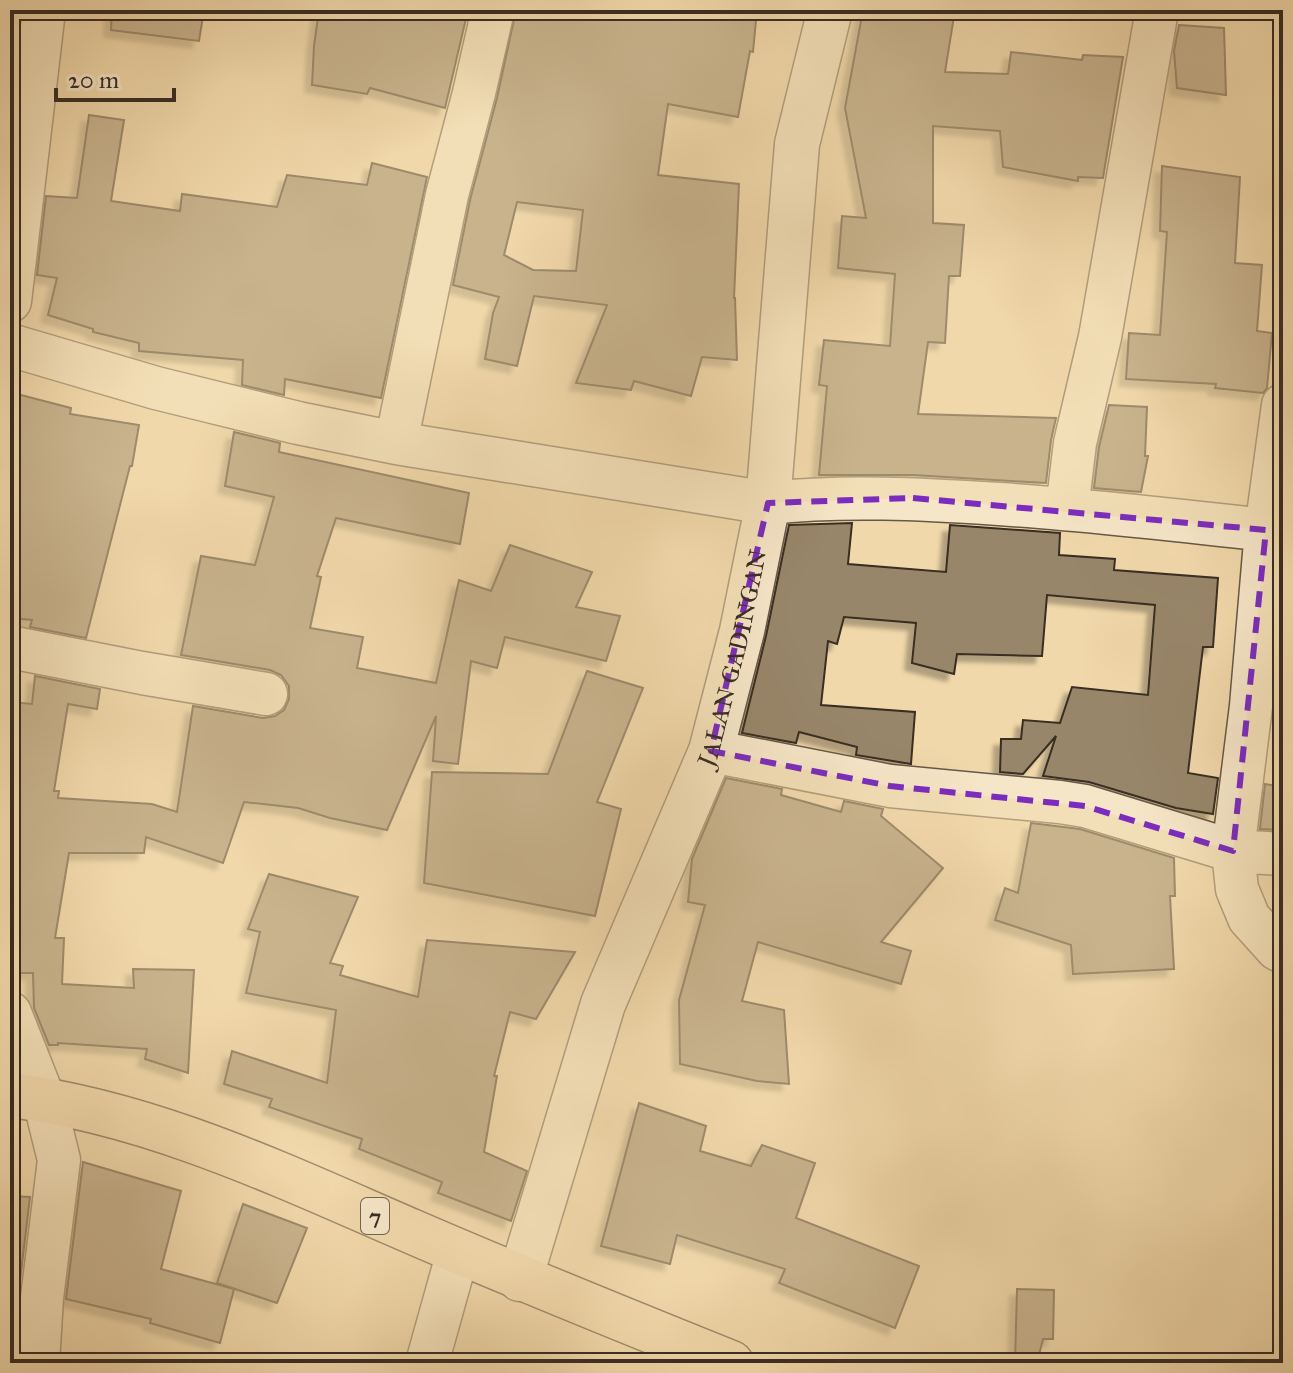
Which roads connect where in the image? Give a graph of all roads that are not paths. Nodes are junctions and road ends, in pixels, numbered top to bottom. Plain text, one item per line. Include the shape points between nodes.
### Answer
1 (44, 10) edge
2 (493, 10) edge
3 (830, 10) edge
4 (1157, 10) edge
5 (10, 301) edge
6 (10, 345) edge
7 (1283, 405) edge
8 (396, 443) junction
9 (768, 503) junction
10 (1067, 509) junction
11 (1266, 530) junction
12 (10, 647) edge
13 (266, 694) dead end
14 (711, 751) junction
15 (1233, 851) junction
16 (1283, 854) edge
17 (1283, 952) edge
18 (10, 1013) edge
19 (27, 1097) edge
20 (458, 1252) junction
21 (520, 1279) junction
22 (38, 1363) edge
23 (427, 1363) edge
24 (731, 1363) edge

1 - 5 street
2 - 8 street via 447,195
3 - 9 street, JALAN GADINGAN via 797,144
4 - 10 street
6 - 8 street via 156,388
7 - 11 street
8 - 9 street
9 - 10 street via 913,498
9 - 14 street, JALAN GADINGAN
10 - 11 street
11 - 15 street
12 - 13 street
14 - 15 street via 890,786 1085,806
14 - 21 street, JALAN GADINGAN via 603,1004
15 - 16 street
15 - 17 street via 1237,889 1249,918
18 - 19 street
19 - 20 highway, 7 via 99,1111 233,1154
19 - 22 street via 59,1160
20 - 21 highway, 7
20 - 23 street
21 - 24 highway, 7

